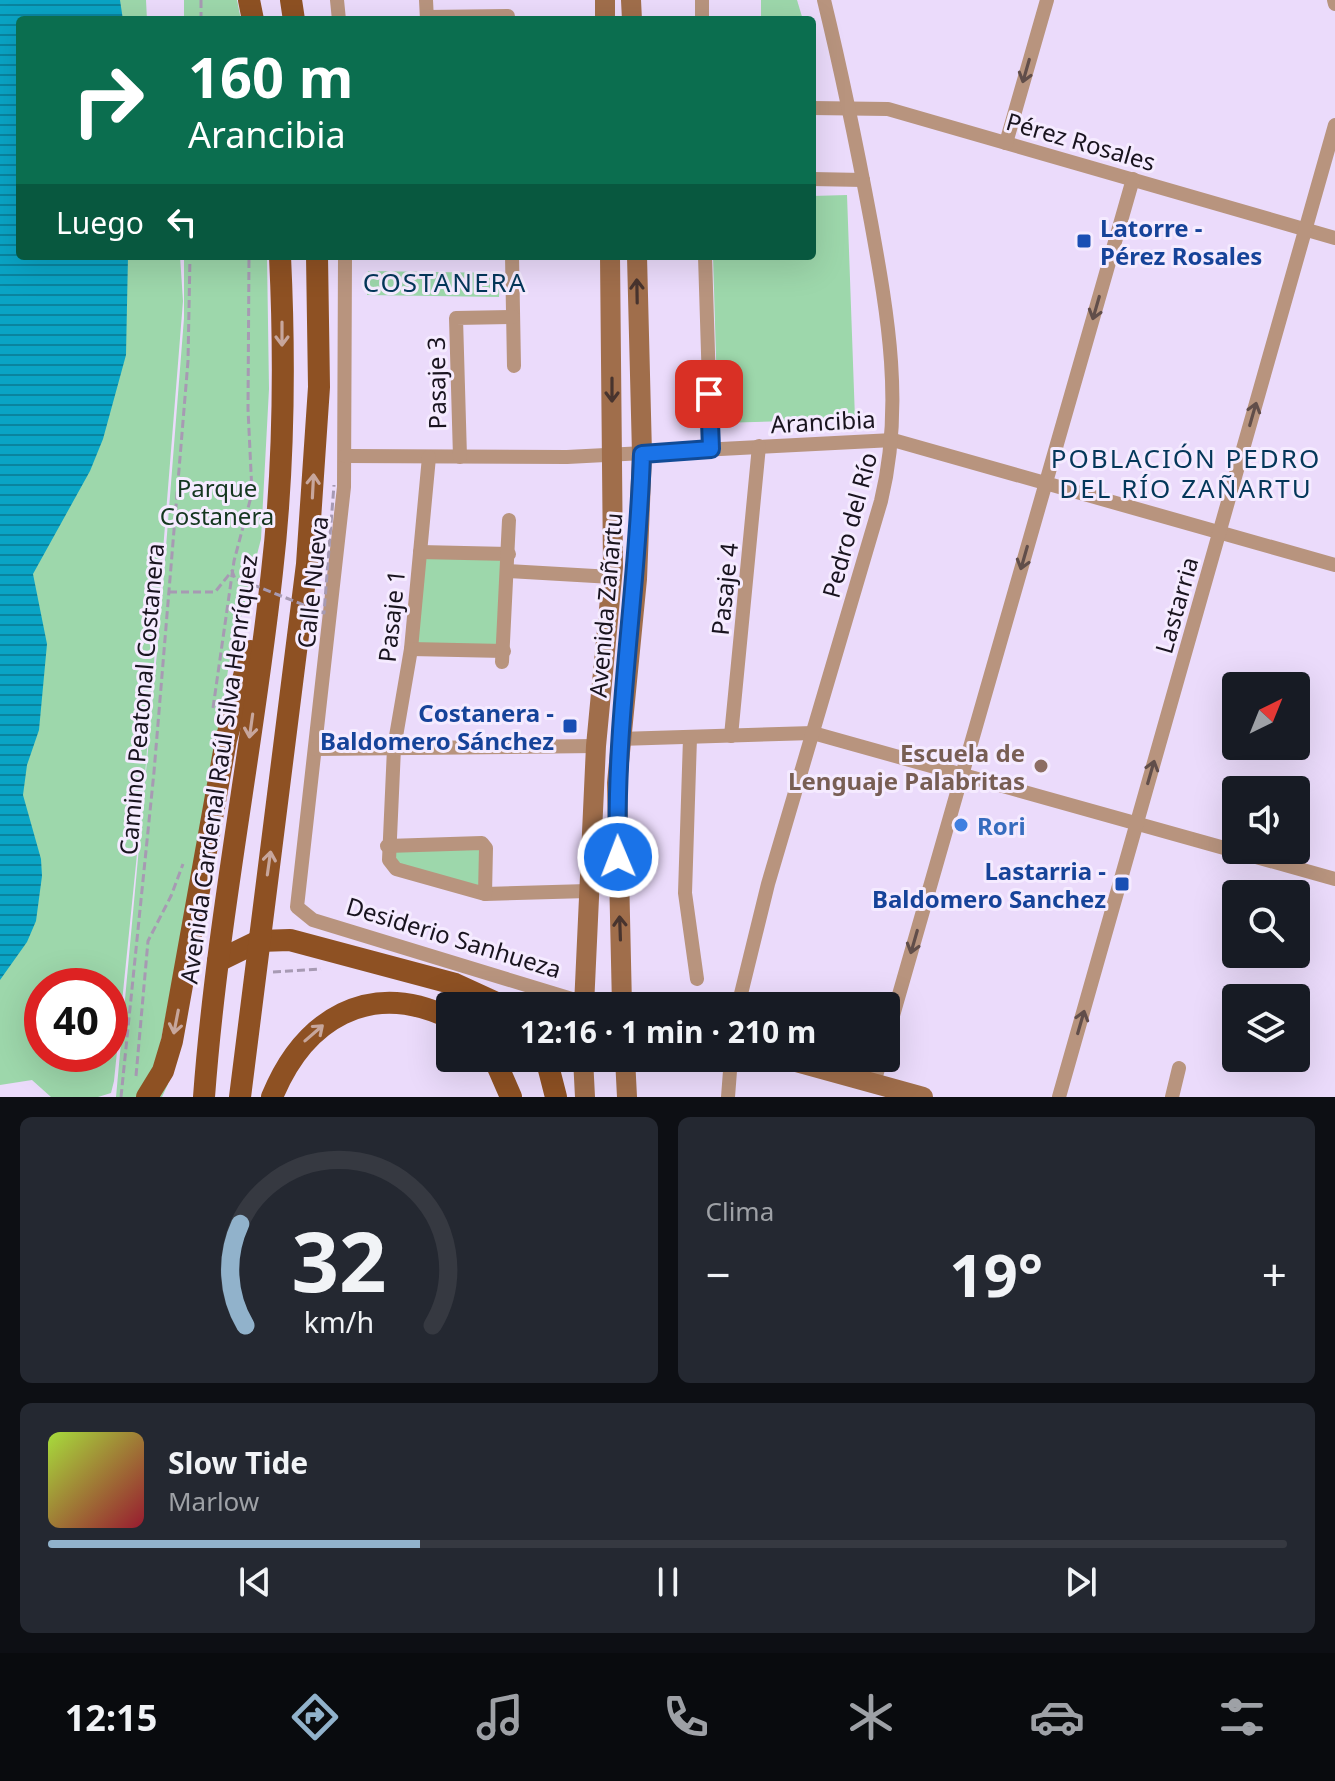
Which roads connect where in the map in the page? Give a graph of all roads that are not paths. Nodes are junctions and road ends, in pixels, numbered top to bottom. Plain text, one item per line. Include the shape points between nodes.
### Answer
1 (824, 0) edge
2 (1047, 0) edge
3 (851, 107) junction
4 (816, 108) edge
5 (1335, 125) edge
6 (1006, 143) junction
7 (816, 179) edge
8 (1133, 179) junction
9 (863, 180) junction
10 (1305, 229) junction
11 (1335, 238) edge
12 (280, 260) edge
13 (317, 260) edge
14 (345, 260) edge
15 (512, 260) edge
16 (610, 260) edge
17 (637, 260) edge
18 (705, 260) edge
19 (513, 317) junction
20 (514, 366) dead end
21 (893, 440) junction
22 (759, 446) junction
23 (711, 449) junction
24 (642, 454) junction
25 (613, 455) junction
26 (345, 456) junction
27 (429, 457) junction
28 (460, 457) junction
29 (1046, 483) junction
30 (509, 520) dead end
31 (1219, 532) junction
32 (420, 552) junction
33 (509, 554) junction
34 (1335, 565) edge
35 (507, 571) junction
36 (612, 577) junction
37 (270, 593) junction
38 (411, 649) junction
39 (813, 733) junction
40 (731, 736) junction
41 (690, 738) junction
42 (619, 739) junction
43 (596, 746) junction
44 (394, 748) junction
45 (315, 749) junction
46 (963, 773) junction
47 (1137, 822) junction
48 (387, 846) junction
49 (1335, 879) edge
50 (588, 891) junction
51 (485, 894) junction
52 (300, 911) joint
53 (259, 941) junction
54 (218, 961) junction
55 (697, 979) dead end
56 (478, 992) edge
57 (547, 992) edge
58 (589, 992) edge
59 (622, 992) edge
60 (741, 992) edge
61 (900, 992) edge
62 (436, 1012) edge
63 (1179, 1068) dead end
64 (500, 1072) edge
65 (550, 1072) edge
66 (584, 1072) edge
67 (626, 1072) edge
68 (730, 1072) edge
69 (834, 1072) edge
70 (877, 1072) edge
71 (874, 1083) junction
72 (141, 1089) edge
73 (204, 1097) edge
74 (240, 1097) edge
75 (272, 1097) edge
76 (511, 1097) edge
77 (556, 1097) edge
78 (585, 1097) edge
79 (627, 1097) edge
80 (728, 1097) edge
81 (923, 1097) edge
82 (1059, 1097) edge
83 (1172, 1097) edge

1 - 3 street, Pedro del Río
2 -> 6 street
3 - 4 street, Pérez Rosales
3 - 6 street, Pérez Rosales via 888,109
3 - 9 street, Pedro del Río
5 - 10 street, Lastarria
6 - 8 street, Pérez Rosales
7 - 9 street
8 - 10 street, Pérez Rosales
8 -> 29 street
9 - 21 street, Pedro del Río via 890,345
10 - 11 street, Pérez Rosales
31 -> 10 street, Lastarria
12 -> 37 main road, Avenida Cardenal Raúl Silva Henríquez via 281,435
53 -> 13 main road via 311,525 319,387
14 - 26 street, Calle Nueva
15 - 19 street
16 -> 25 street, Avenida Zañartu
24 -> 17 street, Avenida Zañartu
18 - 23 street
19 - 20 street
19 - 28 street, Pasaje 3 via 456,318
21 - 22 street, Arancibia
21 - 29 street, Arancibia
21 - 39 street, Pedro del Río via 881,501
22 - 23 street, Arancibia
22 - 40 street, Pasaje 4
23 - 24 street, Arancibia
24 - 25 street, Arancibia
24 - 42 street, Avenida Zañartu via 637,579
25 - 28 street, Arancibia
25 - 36 street, Avenida Zañartu
26 - 27 street, Arancibia
26 - 45 street, Calle Nueva
27 - 28 street, Arancibia
27 - 32 street, Pasaje 1
29 - 31 street, Arancibia
29 -> 46 street
30 - 33 street
31 - 34 street, Arancibia
47 -> 31 street, Lastarria
32 - 33 street
32 - 38 street, Pasaje 1
33 - 35 street
35 - 36 street
35 - 38 street via 503,657
36 - 43 street, Avenida Zañartu
37 -> 54 main road, Avenida Cardenal Raúl Silva Henríquez
37 -> 72 main road via 232,716 168,1058
38 - 44 street, Pasaje 1
39 - 40 street
39 - 46 street
39 - 60 street, Pedro del Río
40 - 41 street
41 - 42 street
41 - 55 street via 685,893
59 -> 42 street, Avenida Zañartu
43 - 44 street
43 - 50 street, Avenida Zañartu
44 - 45 street
44 - 48 street, Pasaje 1
45 - 52 street, Calle Nueva via 297,897
46 - 47 street
46 -> 61 street
47 - 49 street
82 -> 47 street, Lastarria
48 - 51 street via 396,869
48 - 51 street via 482,843
50 - 51 street
50 - 58 street, Avenida Zañartu
52 - 57 street, Desiderio Sanhueza via 308,919
53 - 54 main road
53 - 56 main road via 290,940
53 - 74 main road
54 - 73 main road, Avenida Cardenal Raúl Silva Henríquez
75 -> 62 main road via 302,1044 350,1010 394,1002
63 - 83 street
64 - 76 main road
65 - 77 main road
66 - 78 street
67 - 79 street
68 - 80 street
69 - 71 street
70 - 71 street
71 - 81 street

